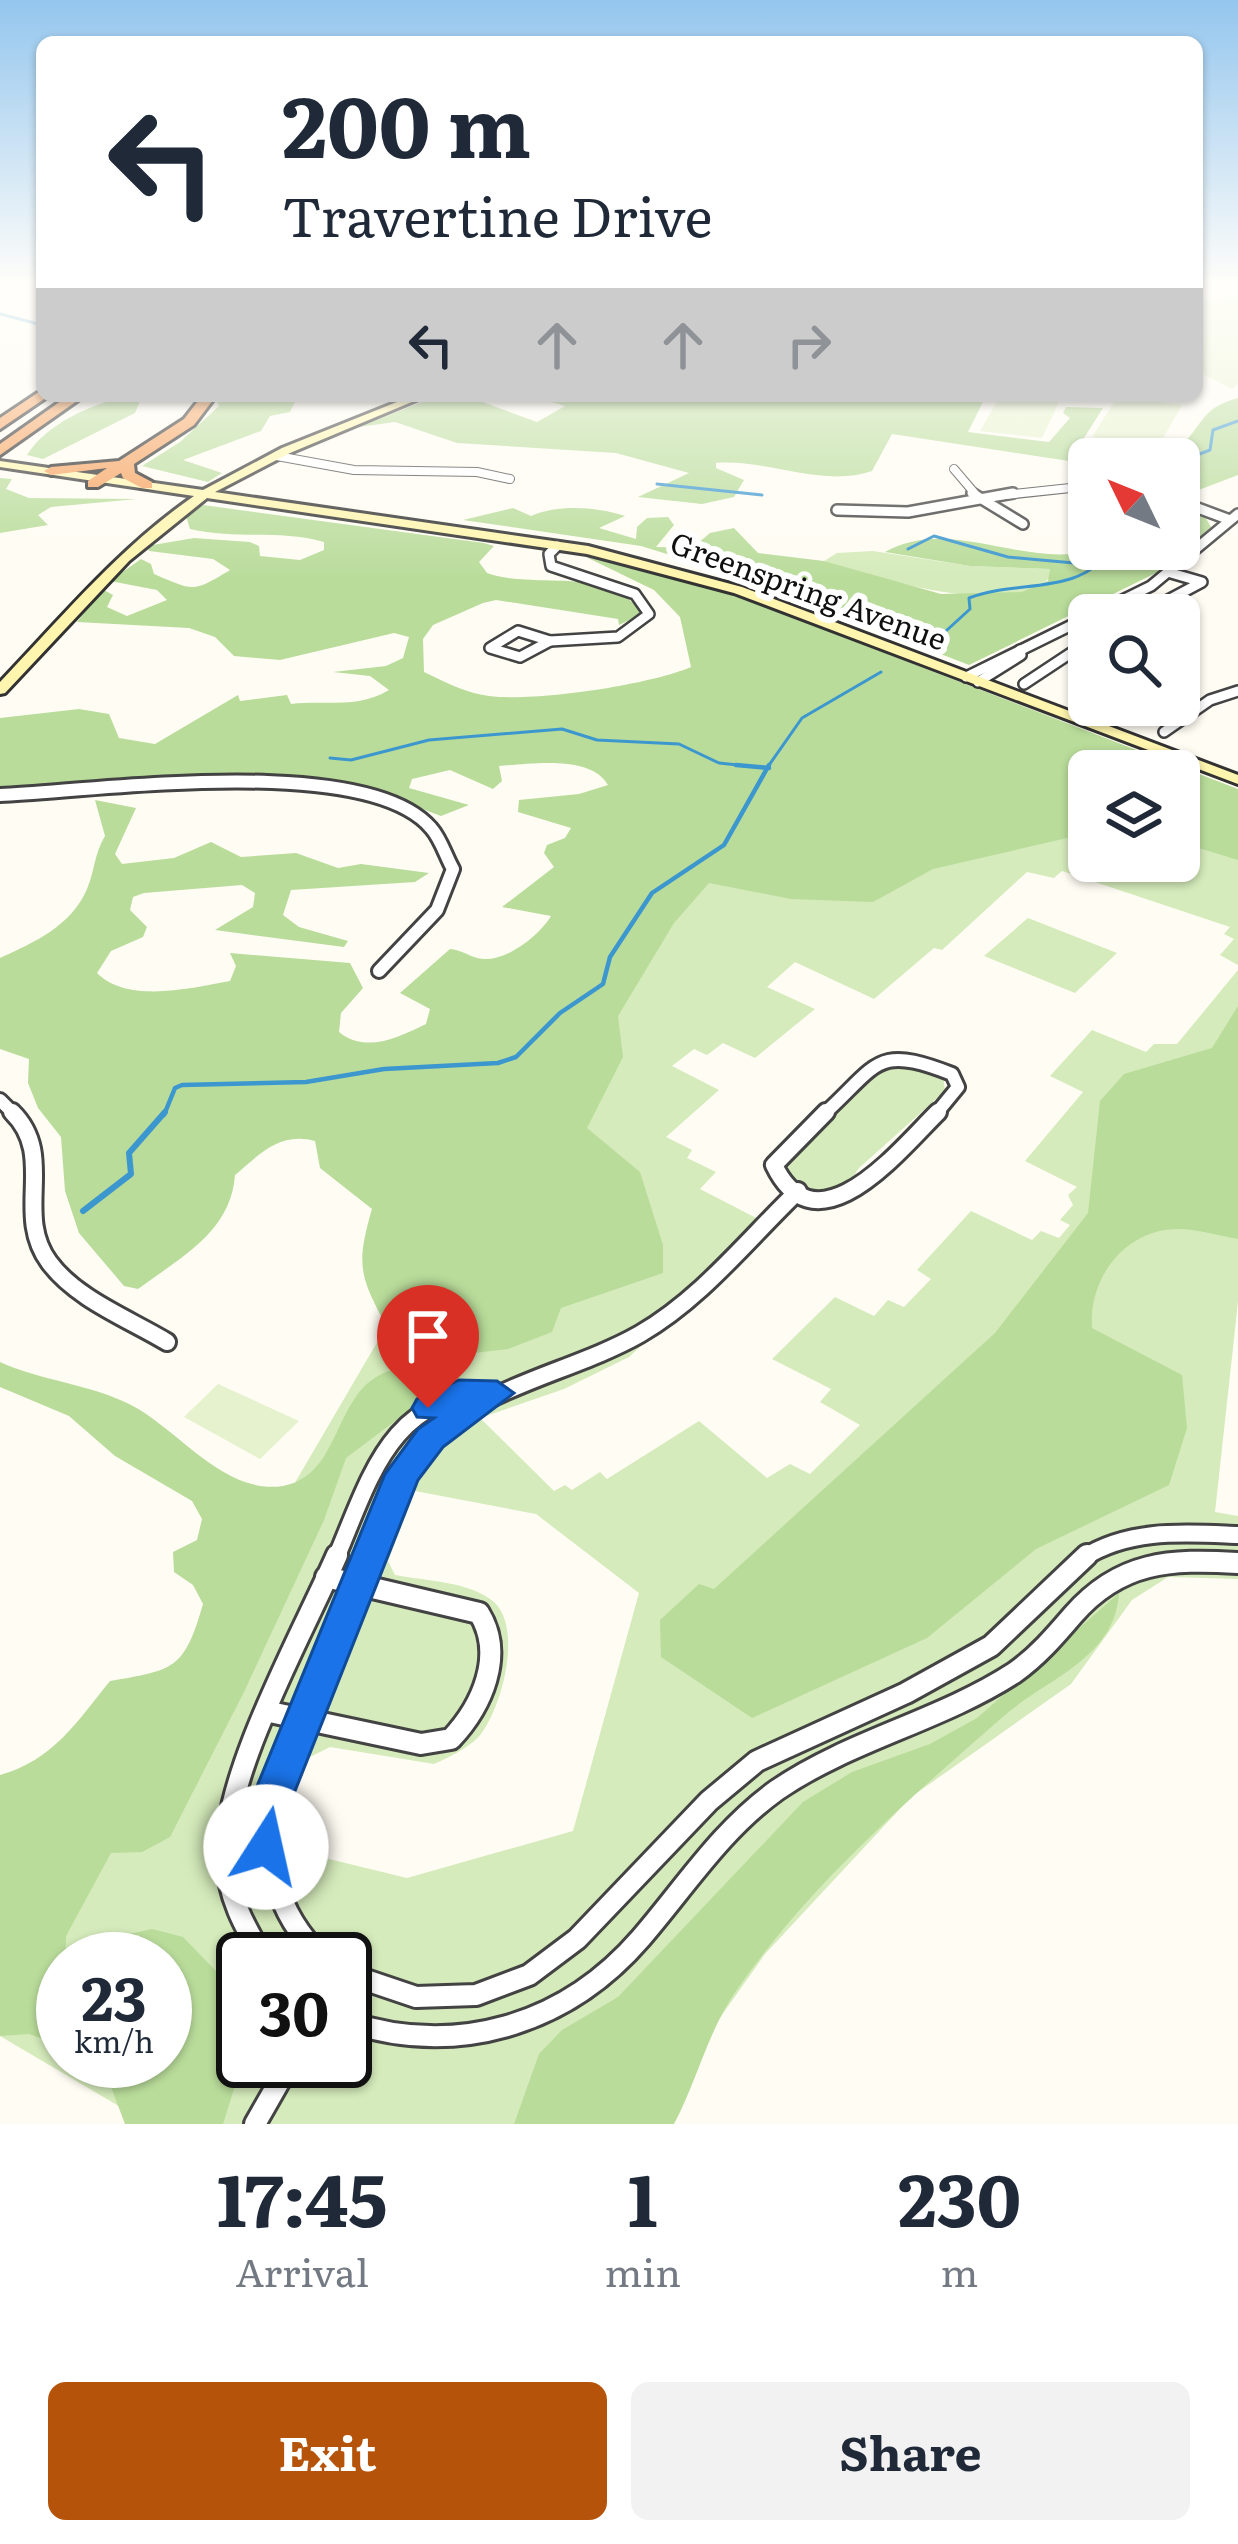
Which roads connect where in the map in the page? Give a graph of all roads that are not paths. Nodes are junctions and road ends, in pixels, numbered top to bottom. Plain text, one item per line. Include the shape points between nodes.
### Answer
1 (36, 398) edge
2 (69, 402) edge
3 (84, 402) edge
4 (191, 402) edge
5 (204, 402) edge
6 (407, 402) edge
7 (0, 425) edge
8 (35, 428) junction
9 (0, 452) edge
10 (278, 456) junction
11 (127, 461) junction
12 (0, 467) edge
13 (954, 469) dead end
14 (51, 471) junction
15 (510, 479) dead end
16 (98, 480) junction
17 (147, 485) junction
18 (1068, 489) edge
19 (201, 496) junction
20 (981, 500) junction
21 (1200, 507) edge
22 (837, 510) dead end
23 (1234, 517) edge
24 (1023, 524) dead end
25 (557, 546) junction
26 (1172, 573) junction
27 (1179, 594) edge
28 (1064, 629) junction
29 (1068, 631) edge
30 (550, 641) junction
31 (1068, 654) edge
32 (972, 679) junction
33 (1024, 684) dead end
34 (0, 690) edge
35 (1238, 691) edge
36 (1164, 732) dead end
37 (1238, 780) edge
38 (0, 795) edge
39 (379, 971) dead end
40 (0, 1100) edge
41 (798, 1191) junction
42 (167, 1342) dead end
43 (497, 1393) junction
44 (1238, 1535) edge
45 (1238, 1563) edge
46 (326, 1577) junction
47 (357, 1584) junction
48 (270, 1712) junction
49 (304, 1719) junction
50 (247, 1932) edge
51 (302, 1932) edge
52 (372, 1986) edge
53 (372, 2028) edge
54 (276, 2088) edge
55 (255, 2124) edge

1 - 7 highway
2 - 8 highway
3 - 8 highway
4 - 11 highway
5 - 11 highway via 189,422
6 - 10 main road
8 - 9 highway
10 - 15 street via 354,470
10 - 19 main road
11 - 14 highway
11 - 16 highway
11 - 17 highway via 128,475
12 - 14 main road, Greenspring Avenue
12 - 16 main road, Greenspring Avenue
13 - 20 street
14 - 16 main road, Greenspring Avenue
16 - 17 main road, Greenspring Avenue
16 - 19 main road, Greenspring Avenue
17 - 19 main road, Greenspring Avenue
18 - 20 street
19 - 25 main road, Greenspring Avenue
19 - 34 main road via 148,537
20 - 22 street via 908,512
20 - 24 street
21 - 23 street
23 - 26 street
25 - 30 street via 551,566 635,594 650,614 624,635
25 - 32 main road, Greenspring Avenue via 717,583
26 - 27 street via 1202,582
26 - 28 street
28 - 29 street
28 - 32 street
30 - 30 street via 520,631 490,648 521,657
31 - 33 street
32 - 37 main road, Greenspring Avenue
35 - 36 street
38 - 39 street via 274,782 338,788 397,806 439,833 453,869 436,910
40 - 42 street via 38,1142 28,1211 45,1257
41 - 41 street via 828,1200 858,1192 954,1096 956,1080 922,1058 882,1061 778,1156 777,1174
41 - 43 street via 647,1330
43 - 46 street via 459,1393 393,1436 372,1466
43 - 47 street via 411,1460
44 - 52 street via 1148,1533 1095,1550 990,1647 727,1781 596,1928 537,1972 474,1996
45 - 53 street via 1160,1561 1118,1574 1014,1673 779,1790 728,1832 626,1955 556,2008 480,2037 445,2041
46 - 47 street
46 - 48 street
47 - 49 street
47 - 49 street via 467,1608 488,1622 494,1647 472,1714 436,1744
48 - 49 street
48 - 50 street via 238,1786 226,1852
49 - 51 street via 275,1791 266,1847 278,1901
54 - 55 street

